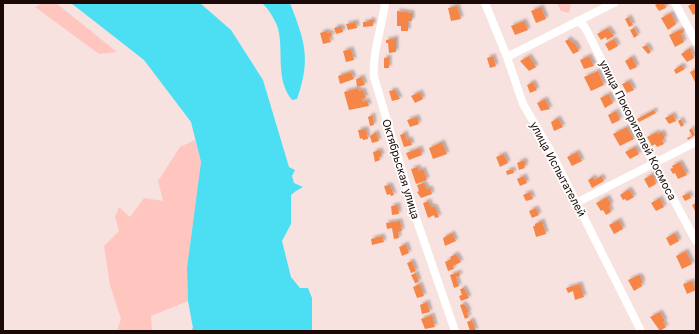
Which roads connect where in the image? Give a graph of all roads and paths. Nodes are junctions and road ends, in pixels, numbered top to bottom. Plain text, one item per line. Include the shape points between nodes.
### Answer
1 (385, 3) edge
2 (485, 3) edge
3 (614, 3) edge
4 (675, 3) edge
5 (577, 21) junction
6 (696, 42) edge
7 (507, 57) junction
8 (696, 142) edge
9 (655, 164) junction
10 (576, 203) junction
11 (696, 241) edge
12 (454, 331) edge
13 (641, 331) edge

1 - 12 street, Октябрьская улица via 383,23 374,57 374,77 416,218
2 - 7 street, улица Испытателей
3 - 5 street
4 - 6 street
5 - 7 street
5 - 9 street, улица Покорителей Космоса via 588,33
7 - 10 street, улица Испытателей via 523,104 549,148
8 - 9 street
9 - 10 street
9 - 11 street, улица Покорителей Космоса
10 - 13 street, улица Испытателей

